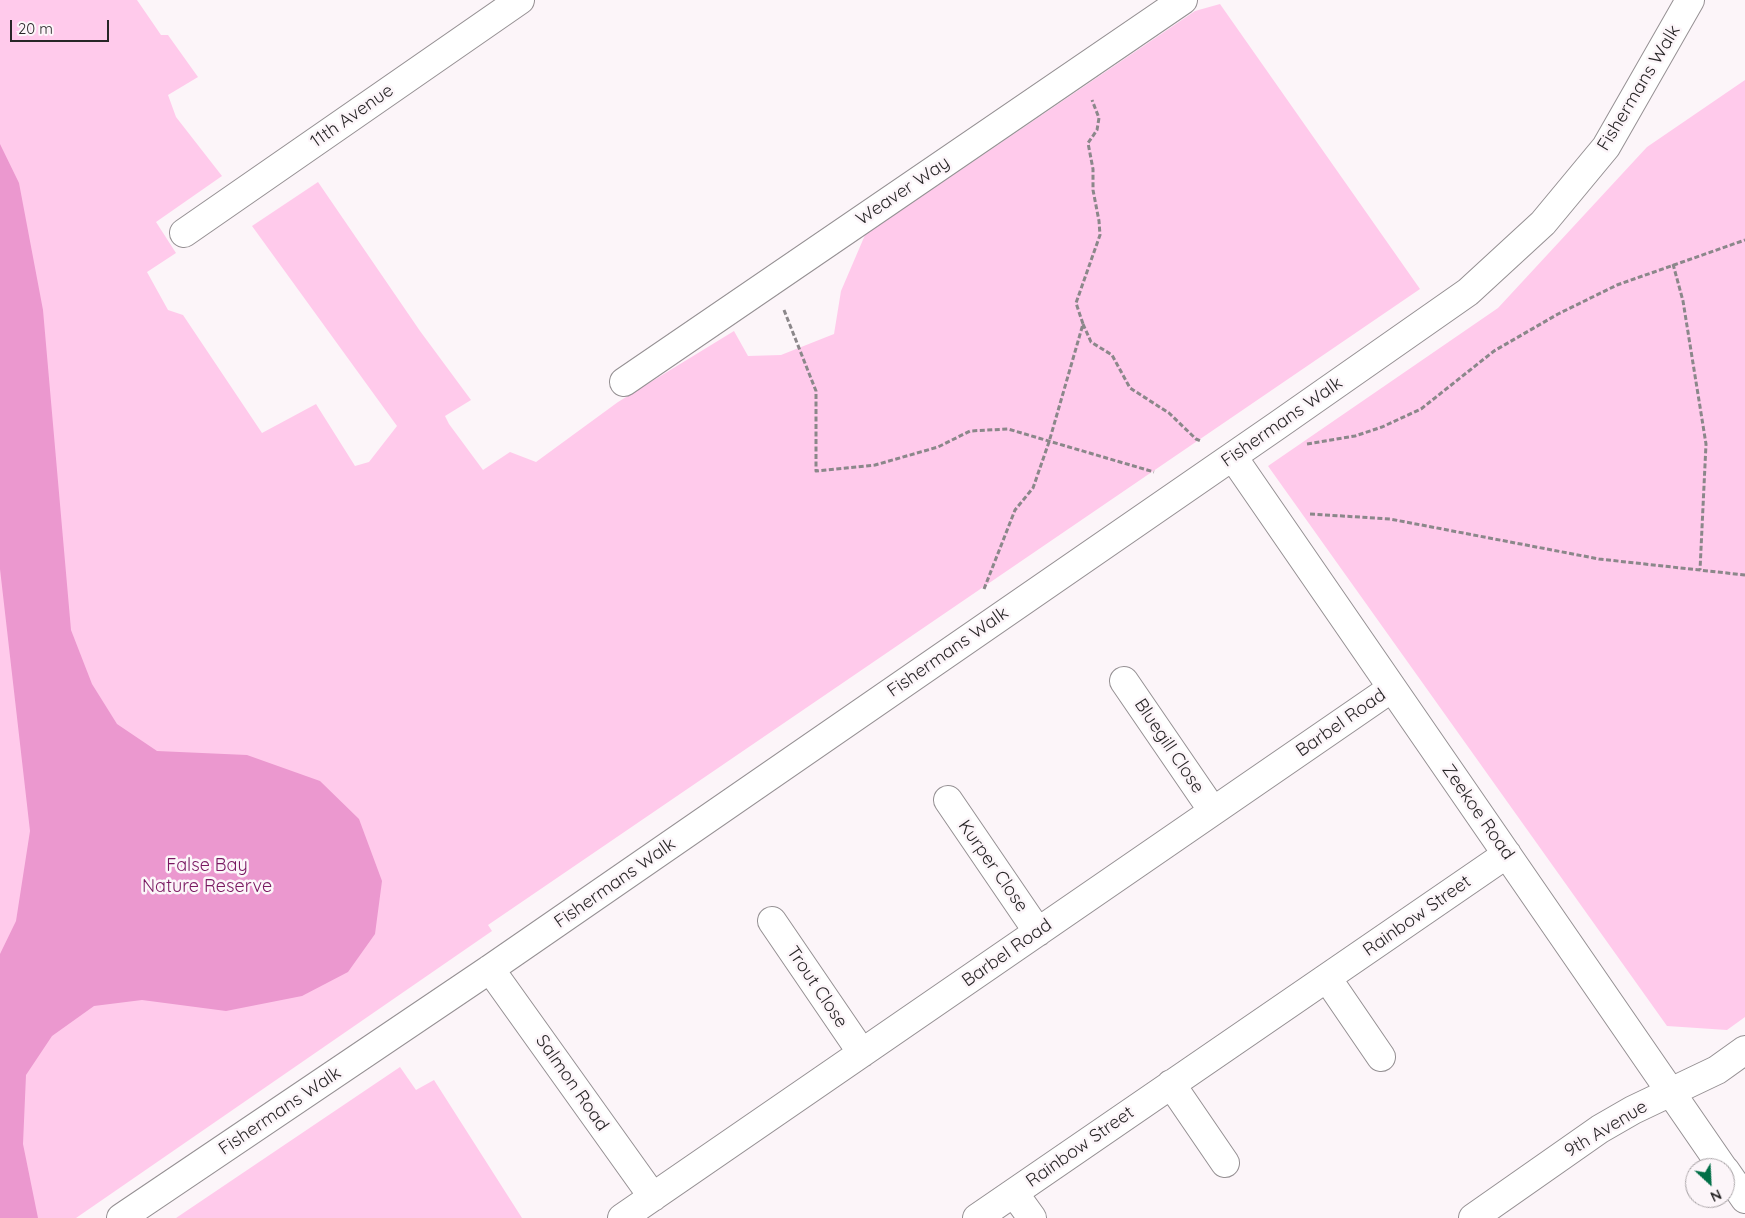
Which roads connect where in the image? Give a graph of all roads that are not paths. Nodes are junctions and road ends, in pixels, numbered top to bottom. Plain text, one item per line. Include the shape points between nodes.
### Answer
1 (520, 0) edge
2 (1183, 0) edge
3 (1690, 0) edge
4 (184, 233) dead end
5 (624, 382) dead end
6 (1233, 456) junction
7 (1124, 681) dead end
8 (1392, 688) junction
9 (948, 800) dead end
10 (1213, 811) junction
11 (1507, 854) junction
12 (772, 921) dead end
13 (1038, 932) junction
14 (490, 969) junction
15 (1327, 978) junction
16 (1745, 1050) edge
17 (862, 1053) junction
18 (1381, 1057) dead end
19 (1171, 1084) junction
20 (1671, 1093) junction
21 (1716, 1158) edge
22 (1225, 1163) dead end
23 (1735, 1185) edge
24 (1014, 1193) junction
25 (653, 1197) junction
26 (1745, 1199) edge
27 (121, 1218) edge
28 (622, 1218) edge
29 (977, 1218) edge
30 (1032, 1218) edge
31 (1473, 1218) edge

1 - 4 street, 11th Avenue
2 - 5 street, Weaver Way
3 - 6 street, Fishermans Walk via 1606,147 1543,223 1468,292
6 - 8 street, Zeekoe Road
6 - 14 street, Fishermans Walk
7 - 10 street, Bluegill Close
8 - 10 street, Barbel Road
8 - 11 street, Zeekoe Road
9 - 13 street, Kurper Close
10 - 13 street, Barbel Road
11 - 15 street, Rainbow Street
11 - 20 street, Zeekoe Road
12 - 17 street, Trout Close
13 - 17 street, Barbel Road
14 - 25 street, Salmon Road
14 - 27 street, Fishermans Walk
15 - 18 street
15 - 19 street, Rainbow Street
16 - 20 street, 9th Avenue via 1716,1070
17 - 25 street, Barbel Road
19 - 22 street
19 - 24 street, Rainbow Street
20 - 21 street, Zeekoe Road
20 - 31 street, 9th Avenue via 1600,1129
23 - 26 street, Zeekoe Road
24 - 29 street, Rainbow Street
24 - 30 street, Rainbow Street
25 - 28 street, Barbel Road

